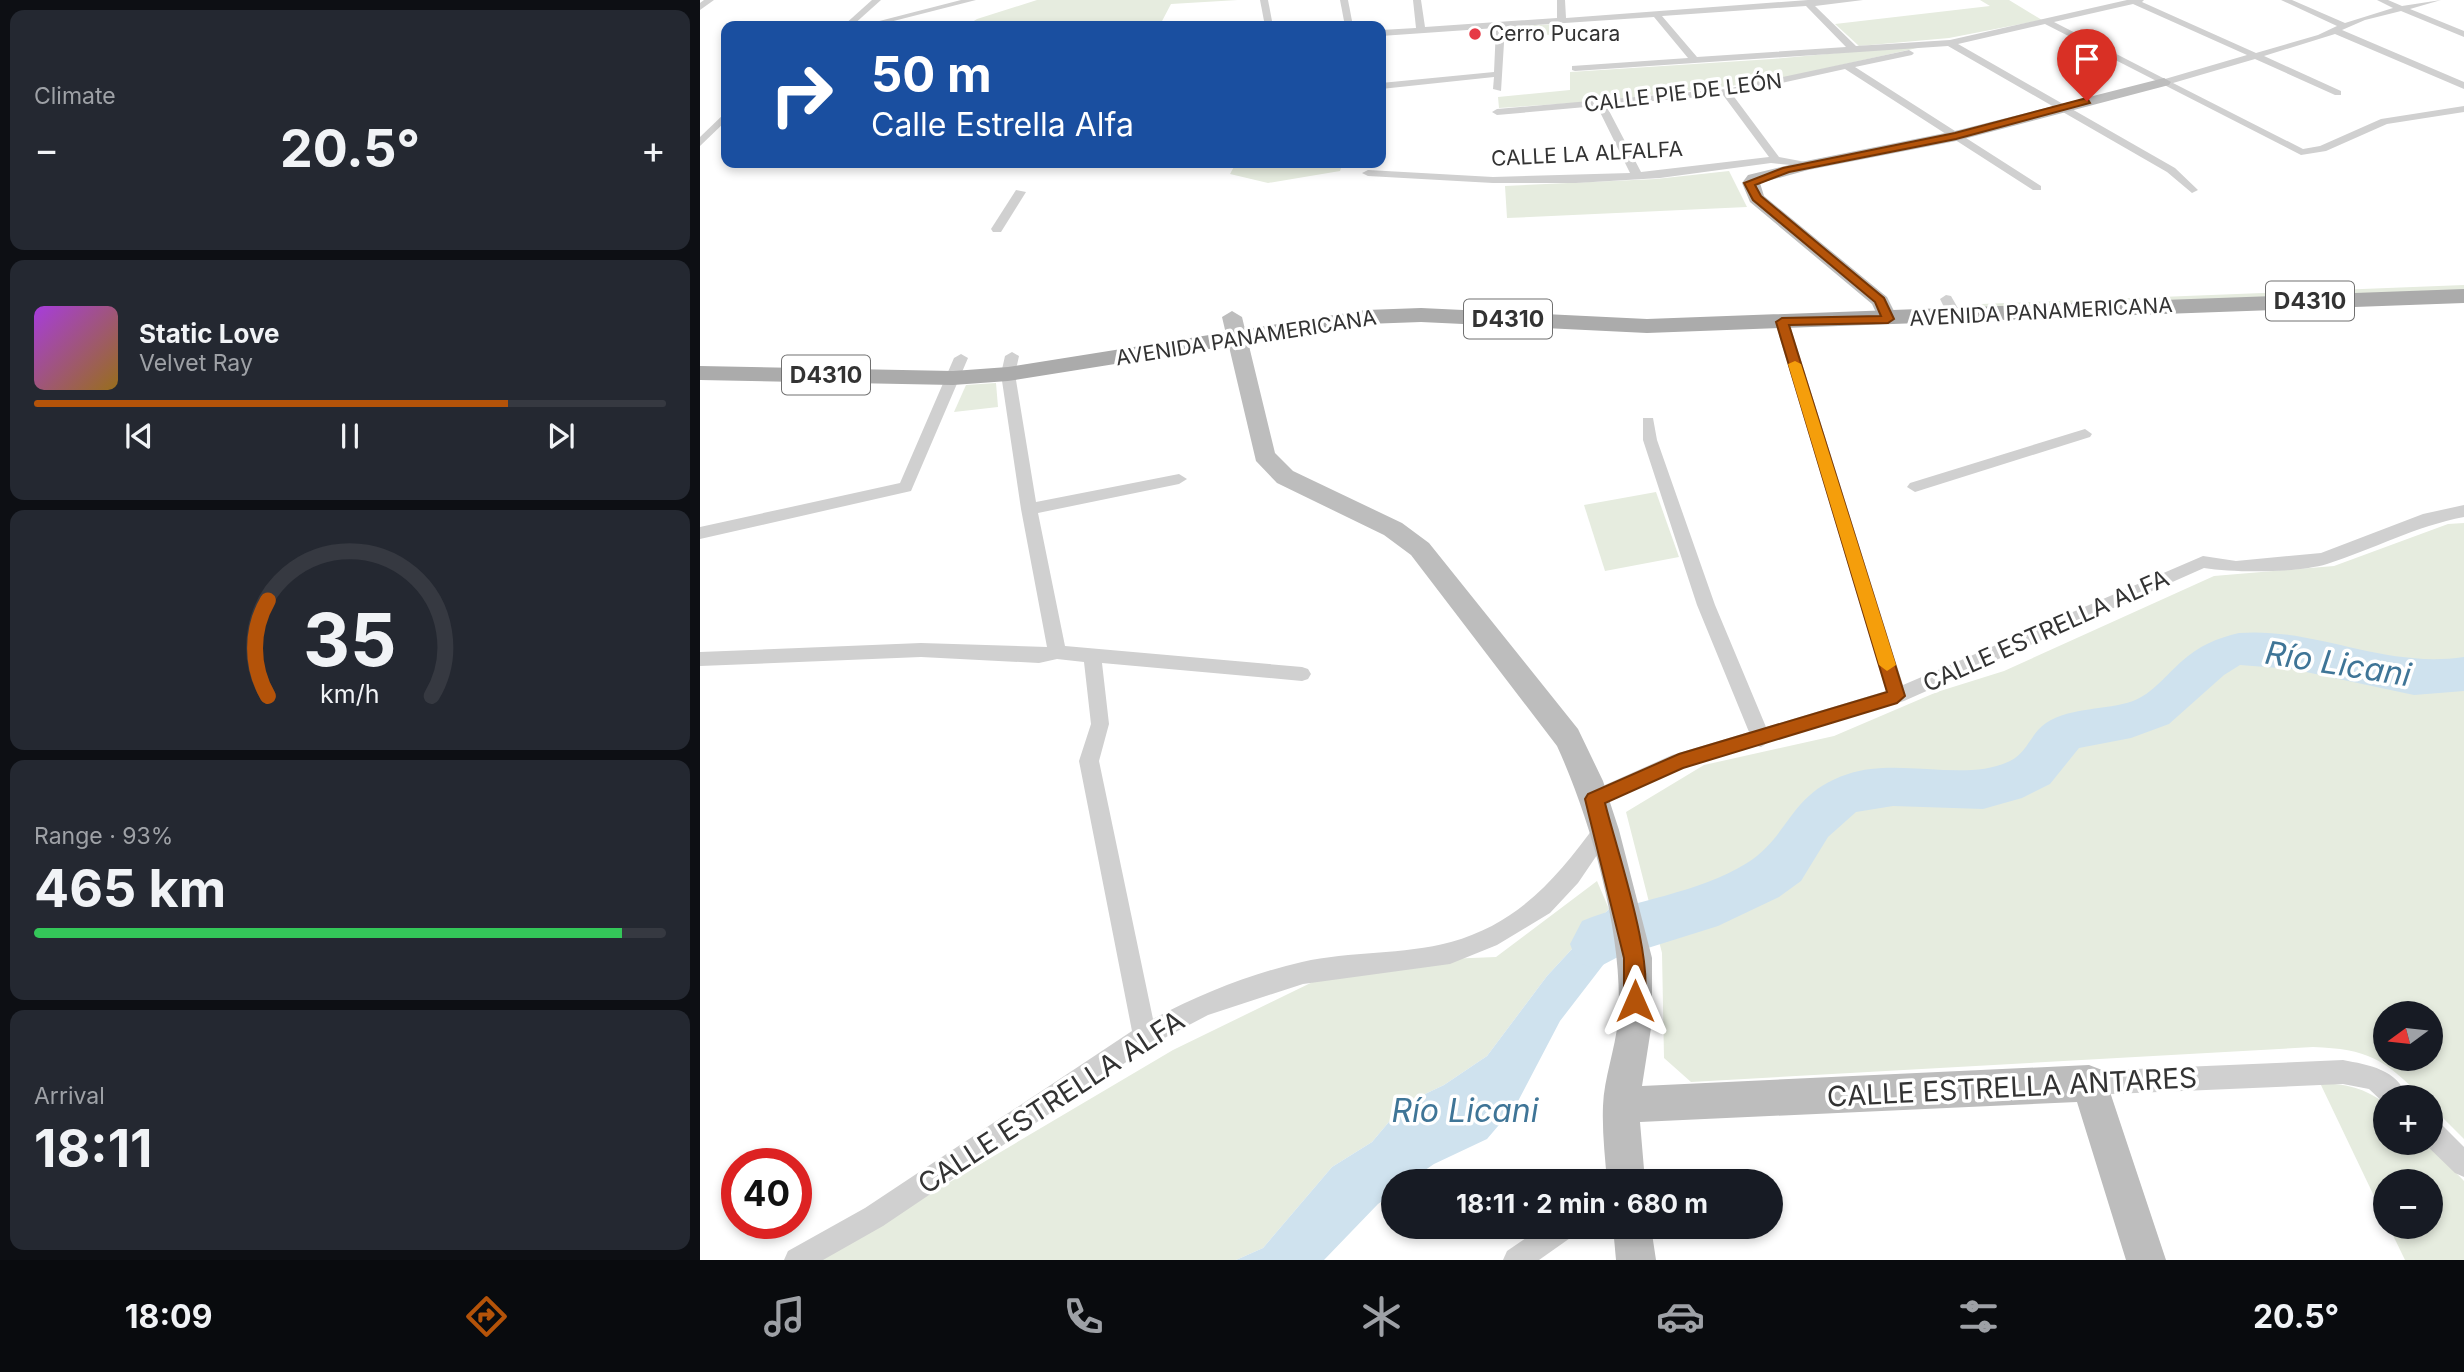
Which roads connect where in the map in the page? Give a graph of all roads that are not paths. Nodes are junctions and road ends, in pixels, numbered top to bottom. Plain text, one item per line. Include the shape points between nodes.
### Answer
1 (710, 0) edge
2 (877, 0) edge
3 (972, 0) edge
4 (1264, 0) edge
5 (1344, 0) edge
6 (1417, 0) edge
7 (1561, 0) edge
8 (1859, 0) edge
9 (2135, 0) edge
10 (2285, 0) edge
11 (2381, 0) edge
12 (2437, 0) edge
13 (1808, 3) junction
14 (700, 7) edge
15 (2399, 8) junction
16 (1655, 13) junction
17 (1562, 20) junction
18 (853, 21) edge
19 (885, 21) edge
20 (1268, 21) edge
21 (1348, 21) edge
22 (2047, 22) junction
23 (1501, 24) junction
24 (2340, 29) junction
25 (1421, 30) junction
26 (1386, 33) edge
27 (2464, 34) edge
28 (1950, 43) junction
29 (1854, 50) junction
30 (2256, 57) junction
31 (1695, 60) junction
32 (1847, 67) junction
33 (1575, 68) dead end
34 (1499, 74) junction
35 (2164, 82) junction
36 (1386, 85) edge
37 (2464, 86) edge
38 (1498, 89) dead end
39 (1726, 92) junction
40 (2337, 93) dead end
41 (1601, 105) junction
42 (2061, 107) junction
43 (2464, 109) edge
44 (1497, 112) dead end
45 (721, 120) edge
46 (1956, 136) junction
47 (700, 143) edge
48 (1777, 161) junction
49 (1807, 165) junction
50 (1368, 173) dead end
51 (1637, 176) junction
52 (2037, 188) dead end
53 (2192, 190) dead end
54 (1020, 192) dead end
55 (998, 229) dead end
56 (2464, 280) edge
57 (2464, 296) edge
58 (1951, 308) junction
59 (1884, 310) junction
60 (1782, 322) junction
61 (1234, 326) junction
62 (700, 355) edge
63 (1010, 365) junction
64 (957, 368) junction
65 (700, 373) edge
66 (1648, 421) dead end
67 (2085, 434) dead end
68 (1179, 480) dead end
69 (1915, 487) dead end
70 (1029, 509) junction
71 (2464, 511) edge
72 (700, 533) edge
73 (1057, 652) junction
74 (1092, 654) junction
75 (700, 659) edge
76 (1302, 674) dead end
77 (1897, 696) junction
78 (1761, 739) junction
79 (1594, 799) junction
80 (1604, 830) junction
81 (1621, 901) joint
82 (1634, 958) joint
83 (1145, 1036) junction
84 (2089, 1083) junction
85 (2383, 1085) edge
86 (1621, 1105) junction
87 (2443, 1144) edge
88 (2464, 1164) edge
89 (1625, 1169) edge
90 (1547, 1239) edge
91 (1633, 1239) edge
92 (797, 1260) edge
93 (1516, 1260) edge
94 (1636, 1260) edge
95 (2146, 1260) edge

1 - 14 street
2 - 18 street
3 - 19 street
4 - 20 street
5 - 21 street
6 - 25 street
7 - 17 street
8 - 13 street
9 - 22 street
9 - 30 street
10 - 24 street
11 - 15 street
12 - 15 street, CALLE LA ALFALFA
13 - 16 street
13 - 29 street
15 - 24 street, CALLE LA ALFALFA
15 - 27 street
16 - 17 street
16 - 31 street
17 - 23 street
22 - 28 street
22 - 35 street
23 - 25 street
23 - 34 street
24 - 30 street, CALLE LA ALFALFA
24 - 37 street
25 - 26 street
28 - 29 street
28 - 32 street, CALLE PIE DE LEÓN
28 - 42 street
29 - 31 street
30 - 35 street, CALLE LA ALFALFA
30 - 40 street
31 - 33 street
32 - 39 street, CALLE PIE DE LEÓN
32 - 46 street
34 - 36 street
34 - 38 street
35 - 42 street, CALLE LA ALFALFA
35 - 43 street via 2301,152 2322,149 2385,121
39 - 41 street, CALLE PIE DE LEÓN
39 - 48 street
41 - 44 street, CALLE PIE DE LEÓN
41 - 51 street
42 - 46 street, CALLE LA ALFALFA
42 - 53 street via 2171,170
45 - 47 street
46 - 49 street, CALLE LA ALFALFA
46 - 52 street
48 - 49 street, CALLE LA ALFALFA
48 - 51 street, CALLE LA ALFALFA
49 - 59 street, CALLE LA ALFALFA via 1749,183 1756,198
50 - 51 street, CALLE LA ALFALFA via 1502,181
54 - 55 street
56 - 58 main road, AVENIDA PANAMERICANA / D4310
57 - 58 main road, AVENIDA PANAMERICANA / D4310
58 - 59 main road, AVENIDA PANAMERICANA / D4310
59 - 60 main road, AVENIDA PANAMERICANA / D4310
59 - 61 main road, AVENIDA PANAMERICANA / D4310 via 1672,310 1389,299
60 - 61 main road, AVENIDA PANAMERICANA / D4310 via 1647,326 1421,315
60 - 77 street
61 - 63 main road, AVENIDA PANAMERICANA / D4310
61 - 79 street via 1264,456 1272,467 1393,529 1420,549 1568,738
62 - 64 main road, AVENIDA PANAMERICANA / D4310
63 - 64 main road, AVENIDA PANAMERICANA / D4310
63 - 70 street
64 - 65 main road, AVENIDA PANAMERICANA / D4310
64 - 72 street via 906,487
66 - 78 street via 1650,440 1706,605
67 - 69 street
68 - 70 street
70 - 73 street
71 - 77 street, CALLE ESTRELLA ALFA via 2429,518 2323,559 2236,567 2203,562
73 - 74 street
73 - 75 street via 1039,656 921,650
74 - 76 street
74 - 83 street via 1100,724 1089,761
77 - 78 street, CALLE ESTRELLA ALFA
78 - 79 street, CALLE ESTRELLA ALFA via 1679,761
79 - 80 street
80 - 81 street
80 - 83 street, CALLE ESTRELLA ALFA via 1572,876 1542,906 1489,937 1450,953 1303,973 1261,985 1203,1005
81 - 82 street
82 - 86 street via 1635,1022
83 - 92 street, CALLE ESTRELLA ALFA via 874,1217
84 - 85 street, CALLE ESTRELLA ANTARES via 2343,1072 2375,1077
84 - 86 street, CALLE ESTRELLA ANTARES
84 - 95 street
86 - 89 street
87 - 88 street
90 - 93 street
91 - 94 street

